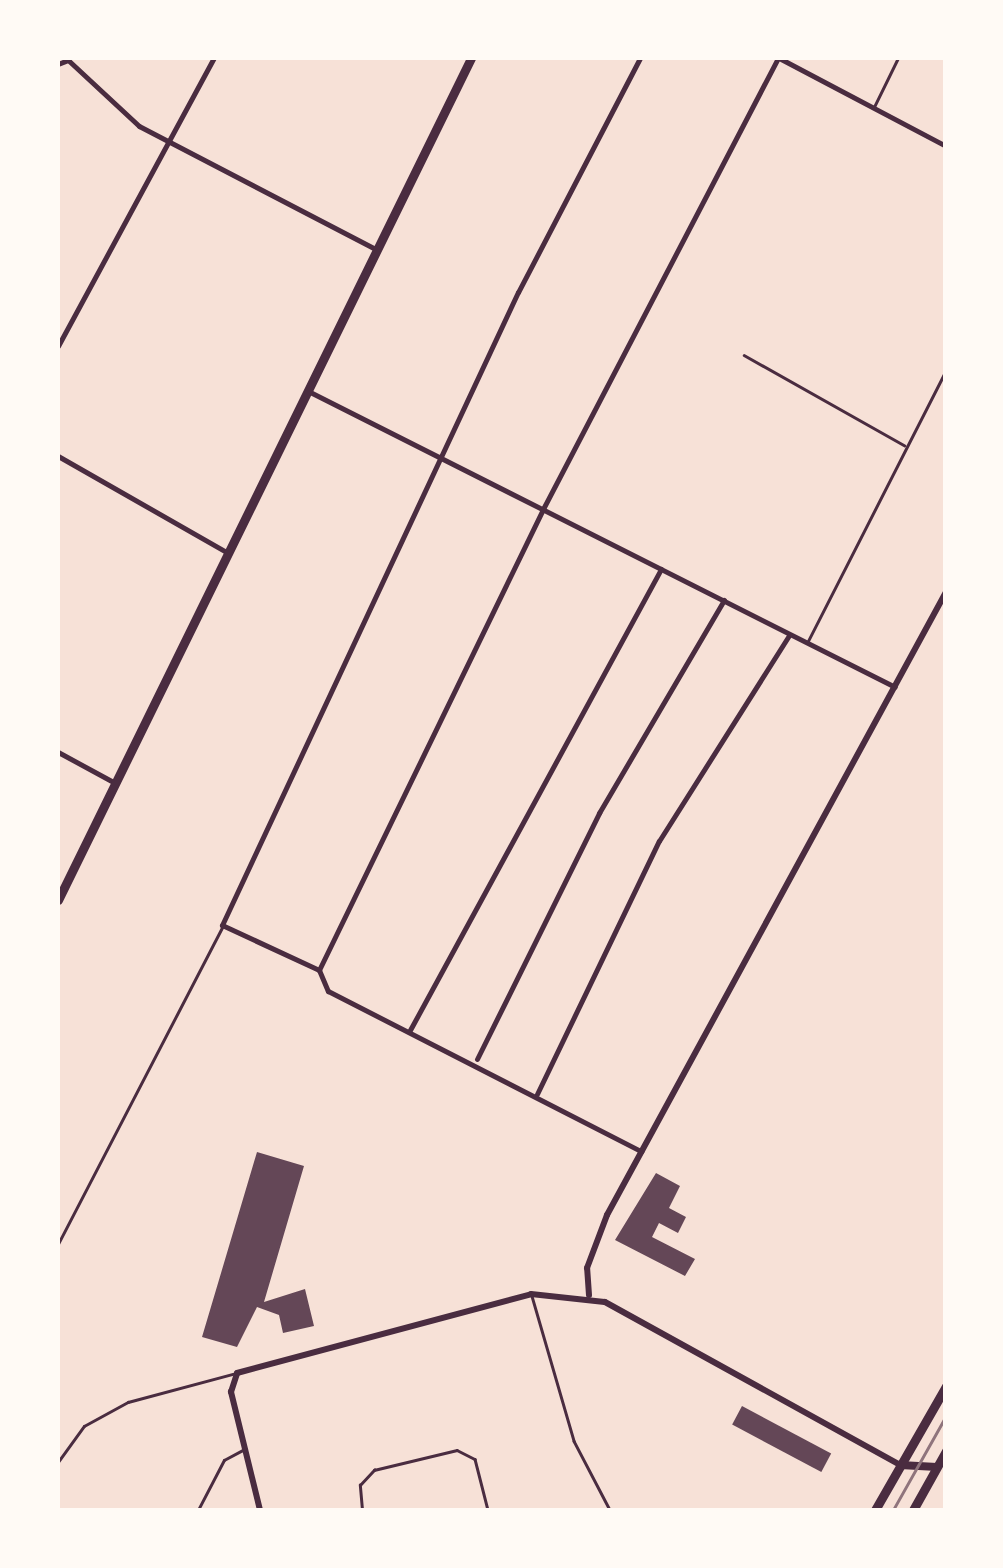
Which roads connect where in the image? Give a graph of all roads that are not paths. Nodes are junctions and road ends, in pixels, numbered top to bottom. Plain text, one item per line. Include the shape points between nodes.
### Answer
1 (67, 58) edge
2 (214, 58) edge
3 (471, 58) edge
4 (640, 58) edge
5 (778, 58) edge
6 (898, 58) edge
7 (58, 64) edge
8 (873, 108) junction
9 (169, 140) junction
10 (946, 146) edge
11 (375, 249) junction
12 (58, 346) edge
13 (744, 356) dead end
14 (946, 370) edge
15 (305, 390) junction
16 (906, 447) junction
17 (58, 456) edge
18 (444, 460) junction
19 (543, 509) junction
20 (226, 552) junction
21 (661, 569) junction
22 (946, 592) edge
23 (724, 600) junction
24 (789, 634) junction
25 (806, 644) junction
26 (896, 687) junction
27 (58, 752) edge
28 (114, 784) junction
29 (58, 900) edge
30 (222, 925) junction
31 (320, 970) junction
32 (410, 1030) junction
33 (476, 1059) junction
34 (537, 1094) junction
35 (641, 1150) junction
36 (58, 1244) edge
37 (531, 1294) junction
38 (590, 1295) junction
39 (237, 1373) junction
40 (946, 1386) edge
41 (244, 1450) junction
42 (946, 1451) edge
43 (58, 1462) edge
44 (900, 1465) junction
45 (941, 1470) edge
46 (610, 1508) edge
47 (198, 1510) edge
48 (260, 1510) edge
49 (362, 1510) edge
50 (488, 1510) edge
51 (876, 1510) edge
52 (913, 1510) edge

1 - 7 street
1 - 9 street via 125,115
2 - 9 street
3 - 11 main road
4 - 18 street
5 - 8 street
5 - 19 street
6 - 8 lane
8 - 10 street
9 - 11 street
9 - 12 street
11 - 15 main road
13 - 16 lane
14 - 16 lane
15 - 18 street
15 - 20 main road
16 - 25 lane
17 - 20 street
18 - 19 street
18 - 30 street
19 - 21 street
19 - 31 street
20 - 28 main road
21 - 23 street
21 - 32 street
22 - 26 street
23 - 24 street
23 - 33 street via 599,814
24 - 25 street
24 - 34 street via 659,842
25 - 26 street
26 - 35 street
27 - 28 street
28 - 29 main road
30 - 31 street
30 - 36 lane
31 - 32 street via 328,991
32 - 33 street
33 - 34 street
34 - 35 street
35 - 38 street via 590,1254
37 - 38 street
37 - 39 street
37 - 46 lane via 574,1441
38 - 44 street
39 - 41 street via 231,1392
39 - 43 lane via 128,1402 84,1426
40 - 44 main road
41 - 47 lane via 224,1460
41 - 48 street
42 - 45 main road
44 - 45 main road
44 - 51 main road
45 - 52 main road
49 - 50 lane via 365,1477 467,1452

